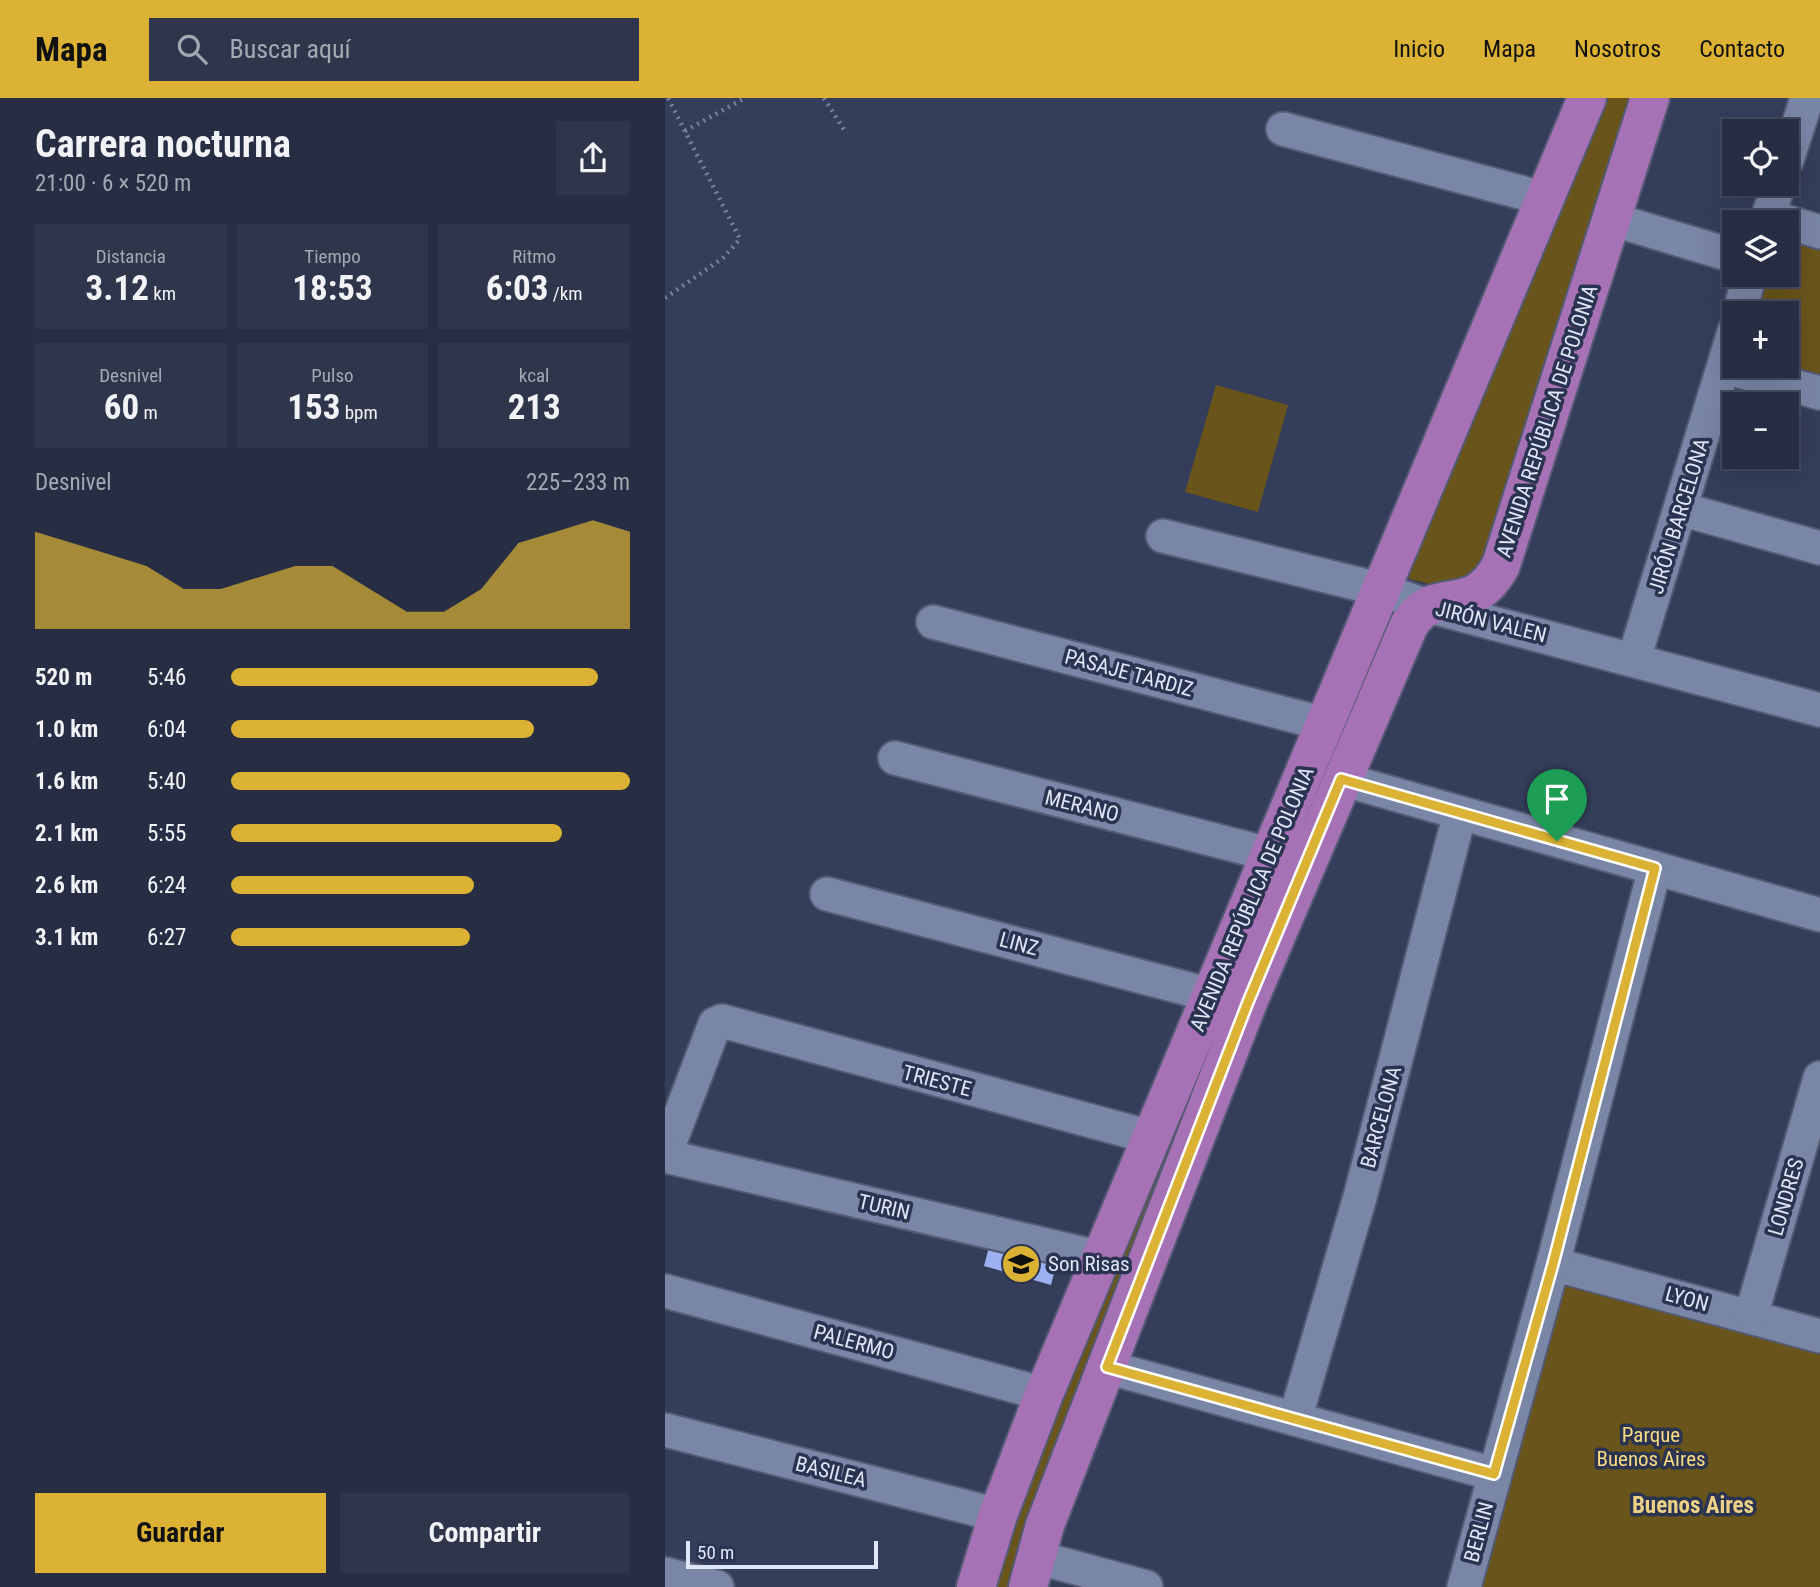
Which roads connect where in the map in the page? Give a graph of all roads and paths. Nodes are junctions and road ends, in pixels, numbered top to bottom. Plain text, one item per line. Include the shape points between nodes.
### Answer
1 (668, 98) edge
2 (745, 98) edge
3 (824, 98) edge
4 (1587, 98) edge
5 (1650, 98) edge
6 (1807, 98) edge
7 (1799, 123) edge
8 (1283, 129) dead end
9 (685, 131) junction
10 (846, 132) dead end
11 (1546, 199) junction
12 (1611, 219) junction
13 (1799, 227) edge
14 (1820, 232) edge
15 (1722, 252) edge
16 (665, 298) edge
17 (1722, 377) edge
18 (1765, 378) edge
19 (1820, 393) edge
20 (1681, 509) junction
21 (1163, 536) dead end
22 (1820, 548) edge
23 (1379, 589) junction
24 (1425, 605) junction
25 (933, 622) dead end
26 (1634, 659) junction
27 (1820, 710) edge
28 (1325, 724) junction
29 (895, 758) dead end
30 (1341, 779) junction
31 (1460, 813) junction
32 (1269, 854) junction
33 (1655, 868) junction
34 (827, 894) dead end
35 (1820, 915) edge
36 (1211, 995) junction
37 (1820, 1078) edge
38 (1814, 1124) edge
39 (1154, 1138) junction
40 (665, 1156) edge
41 (1102, 1258) junction
42 (1553, 1264) junction
43 (665, 1291) edge
44 (1751, 1317) junction
45 (1820, 1336) edge
46 (1107, 1367) junction
47 (1044, 1394) junction
48 (1295, 1419) junction
49 (665, 1430) edge
50 (1494, 1474) junction
51 (997, 1515) junction
52 (1032, 1572) edge
53 (665, 1574) edge
54 (717, 1587) edge
55 (976, 1587) edge
56 (1146, 1587) edge
57 (1464, 1587) edge

1 - 9 path
2 - 9 path
3 - 10 path
4 - 11 main road, AVENIDA REPÚBLICA DE POLONIA
5 - 12 main road, AVENIDA REPÚBLICA DE POLONIA
6 - 7 street
8 - 11 street
9 - 16 path via 740,239 723,258
11 - 23 main road, AVENIDA REPÚBLICA DE POLONIA
12 - 15 street
12 - 24 main road, AVENIDA REPÚBLICA DE POLONIA via 1501,565 1492,582 1477,595
13 - 14 street
17 - 20 street, JIRÓN BARCELONA
18 - 19 street
20 - 22 street
20 - 26 street, JIRÓN BARCELONA
21 - 23 street, JIRÓN VALEN
23 - 24 street, JIRÓN VALEN
23 - 28 main road, AVENIDA REPÚBLICA DE POLONIA
24 - 26 street, JIRÓN VALEN
24 - 30 main road, AVENIDA REPÚBLICA DE POLONIA via 1409,625
25 - 28 street, PASAJE TARDIZ
26 - 27 street, JIRÓN VALEN
28 - 32 main road, AVENIDA REPÚBLICA DE POLONIA
29 - 32 street, MERANO
30 - 31 street
30 - 46 main road, AVENIDA REPÚBLICA DE POLONIA via 1248,1002
31 - 33 street
31 - 48 street, BARCELONA via 1360,1197
32 - 36 main road, AVENIDA REPÚBLICA DE POLONIA
33 - 35 street
33 - 42 street, BERLIN
34 - 36 street, LINZ
36 - 39 main road, AVENIDA REPÚBLICA DE POLONIA
37 - 38 street, LONDRES
38 - 44 street, LONDRES
39 - 40 street, TRIESTE via 722,1021 715,1024
39 - 41 main road, AVENIDA REPÚBLICA DE POLONIA
40 - 41 street, TURIN
41 - 47 main road, AVENIDA REPÚBLICA DE POLONIA
42 - 44 street, LYON
42 - 50 street, BERLIN
43 - 47 street, PALERMO
44 - 45 street, LYON
46 - 48 street
46 - 52 main road, AVENIDA REPÚBLICA DE POLONIA via 1045,1525
47 - 51 main road, AVENIDA REPÚBLICA DE POLONIA
48 - 50 street
49 - 51 street, BASILEA
50 - 57 street, BERLIN
51 - 55 main road, AVENIDA REPÚBLICA DE POLONIA
52 - 56 street
53 - 54 street

